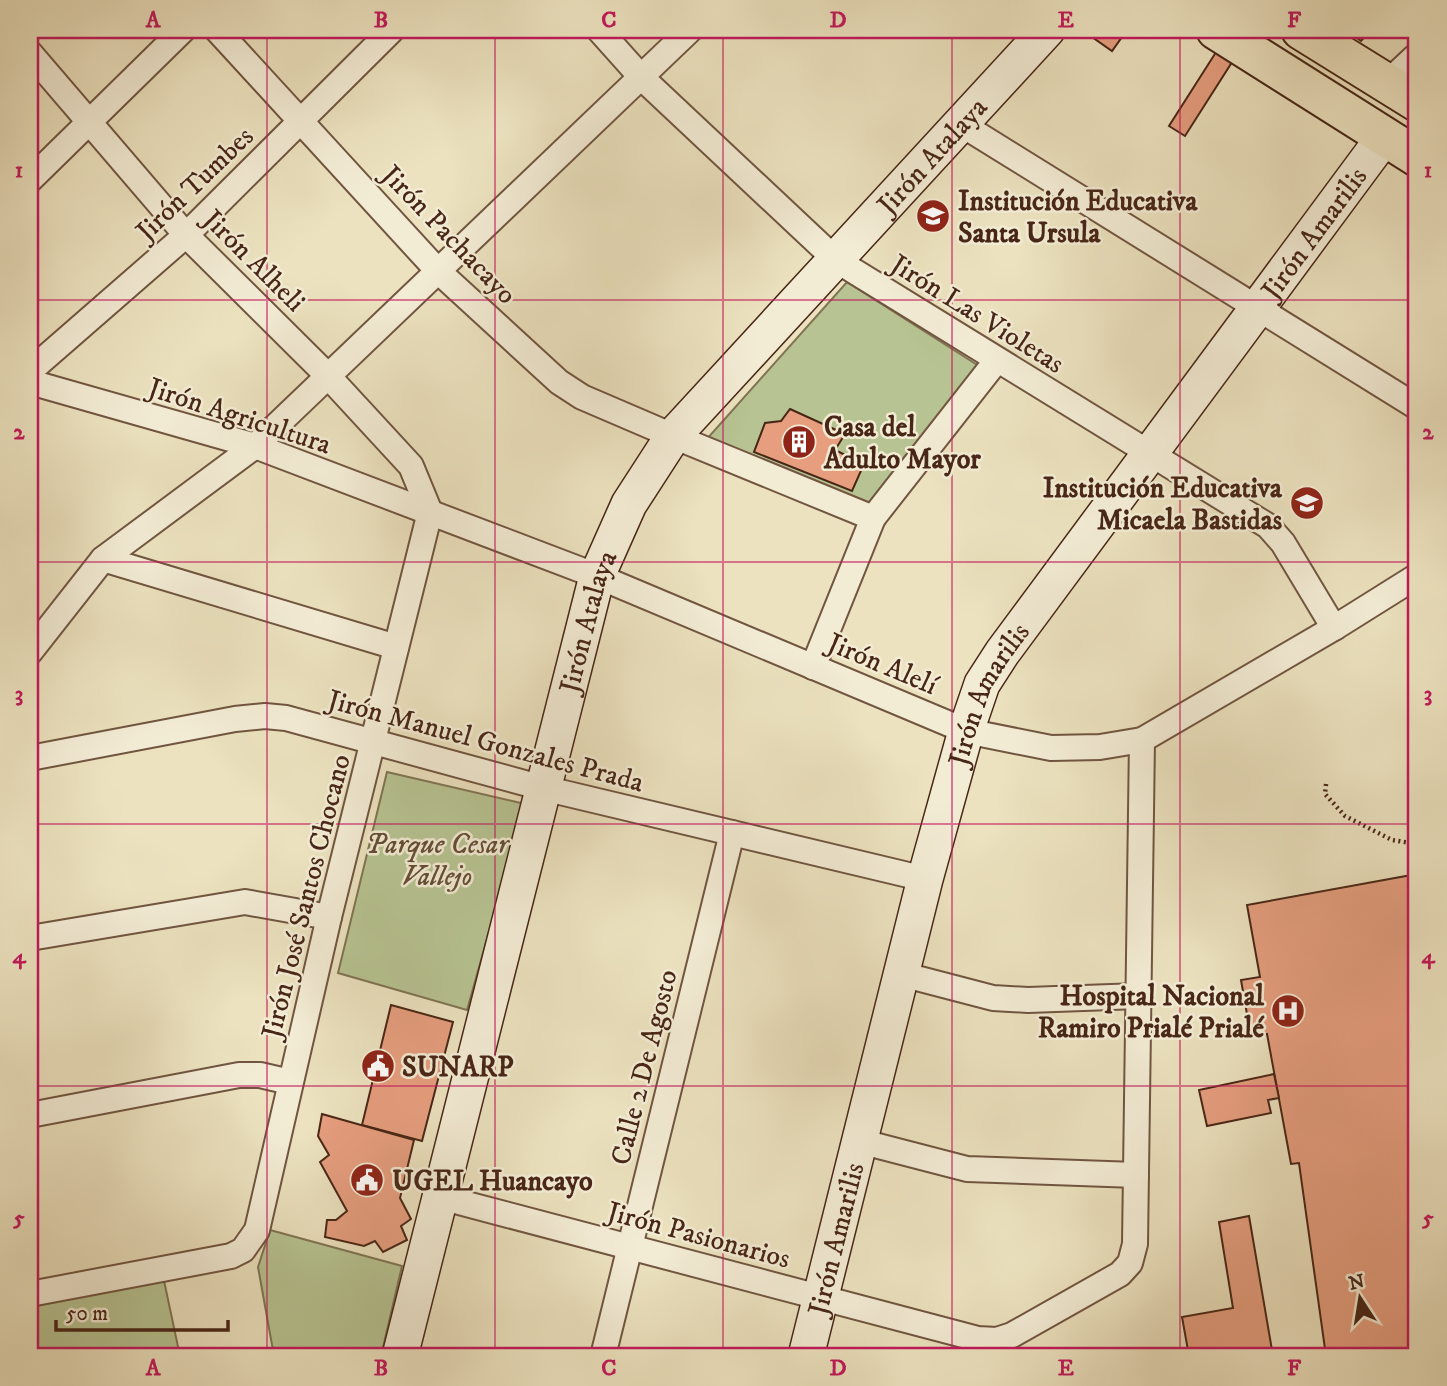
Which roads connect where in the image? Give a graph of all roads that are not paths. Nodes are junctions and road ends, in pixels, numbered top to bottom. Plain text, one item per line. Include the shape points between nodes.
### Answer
1 (183, 30) edge
2 (217, 30) edge
3 (392, 30) edge
4 (599, 30) edge
5 (690, 30) edge
6 (1047, 30) edge
7 (1216, 30) edge
8 (1301, 30) edge
9 (30, 53) edge
10 (1417, 55) edge
11 (641, 77) junction
12 (1402, 93) edge
13 (301, 121) junction
14 (89, 122) junction
15 (961, 124) junction
16 (1385, 136) junction
17 (1417, 157) edge
18 (30, 180) edge
19 (186, 235) junction
20 (836, 260) junction
21 (438, 271) junction
22 (1259, 307) junction
23 (997, 360) junction
24 (30, 370) edge
25 (328, 376) junction
26 (30, 382) edge
27 (1417, 407) edge
28 (673, 436) junction
29 (255, 446) junction
30 (1150, 454) junction
31 (430, 512) junction
32 (873, 518) junction
33 (103, 559) junction
34 (597, 576) junction
35 (1417, 576) edge
36 (1334, 628) junction
37 (396, 647) junction
38 (30, 652) edge
39 (813, 667) junction
40 (966, 731) junction
41 (1142, 740) junction
42 (372, 743) junction
43 (30, 758) edge
44 (543, 788) junction
45 (732, 833) junction
46 (925, 879) junction
47 (329, 917) junction
48 (30, 938) edge
49 (901, 974) junction
50 (1139, 996) junction
51 (290, 1082) junction
52 (30, 1115) edge
53 (859, 1141) junction
54 (1136, 1174) junction
55 (440, 1197) junction
56 (630, 1246) junction
57 (30, 1294) edge
58 (821, 1296) junction
59 (995, 1348) edge
60 (400, 1356) edge
61 (603, 1356) edge
62 (806, 1356) edge

1 - 14 street
2 - 13 street, Jirón Pachacayo
3 - 13 street, Jirón Tumbes
4 - 11 street, Jirón Las Violetas
5 - 11 street
6 - 15 street, Jirón Atalaya
7 - 16 highway
8 - 12 highway
9 - 14 street, Jirón Alheli
10 - 12 street
11 - 20 street, Jirón Las Violetas
11 - 21 street
13 - 19 street, Jirón Tumbes
13 - 21 street, Jirón Pachacayo
14 - 18 street
14 - 19 street, Jirón Alheli
15 - 20 street, Jirón Atalaya
15 - 22 street
16 - 17 highway
16 - 22 street, Jirón Amarilis
19 - 24 street, Jirón Tumbes
19 - 25 street, Jirón Alheli
20 - 23 street, Jirón Las Violetas
20 - 28 street, Jirón Atalaya
21 - 25 street
21 - 28 street, Jirón Pachacayo via 559,382 582,397
22 - 27 street
22 - 30 street, Jirón Amarilis
23 - 30 street, Jirón Las Violetas
23 - 32 street
25 - 29 street
25 - 31 street, Jirón Alheli via 411,466
26 - 29 street, Jirón Agricultura
28 - 32 street, Jirón Pachacayo
28 - 34 street, Jirón Atalaya via 629,504
29 - 31 street, Jirón Agricultura
29 - 33 street
30 - 36 street, Jirón Las Violetas via 1268,526
30 - 40 street, Jirón Amarilis via 1002,653 982,684
31 - 34 street, Jirón Alelí
31 - 37 street, Jirón José Santos Chocano
32 - 39 street
33 - 37 street
33 - 38 street
34 - 39 street, Jirón Alelí
34 - 44 street, Jirón Atalaya
35 - 36 street, Jirón Alelí
36 - 41 street, Jirón Alelí
37 - 42 street, Jirón José Santos Chocano
39 - 40 street, Jirón Alelí
40 - 41 street, Jirón Alelí via 1051,748
40 - 46 street, Jirón Amarilis
41 - 50 street
42 - 43 street, Jirón Manuel Gonzales Prada via 265,716
42 - 44 street, Jirón Manuel Gonzales Prada
42 - 47 street, Jirón José Santos Chocano
44 - 45 street, Jirón Manuel Gonzales Prada
44 - 55 street, Jirón Atalaya
45 - 46 street, Jirón Manuel Gonzales Prada
45 - 56 street, Calle 2 De Agosto
46 - 49 street, Jirón Amarilis
47 - 48 street via 245,902
47 - 51 street, Jirón José Santos Chocano
49 - 50 street via 993,998
49 - 53 street, Jirón Amarilis
50 - 54 street
51 - 52 street via 239,1074
51 - 57 street, Jirón José Santos Chocano via 257,1230 243,1250
53 - 54 street via 967,1169
53 - 58 street, Jirón Amarilis
54 - 59 street, Jirón Pasionarios via 1135,1244 1130,1263 1120,1274
55 - 56 street, Jirón Pasionarios
55 - 60 street, Jirón Atalaya
56 - 58 street, Jirón Pasionarios
56 - 61 street, Calle 2 De Agosto
58 - 59 street, Jirón Pasionarios via 978,1339
58 - 62 street, Jirón Amarilis

